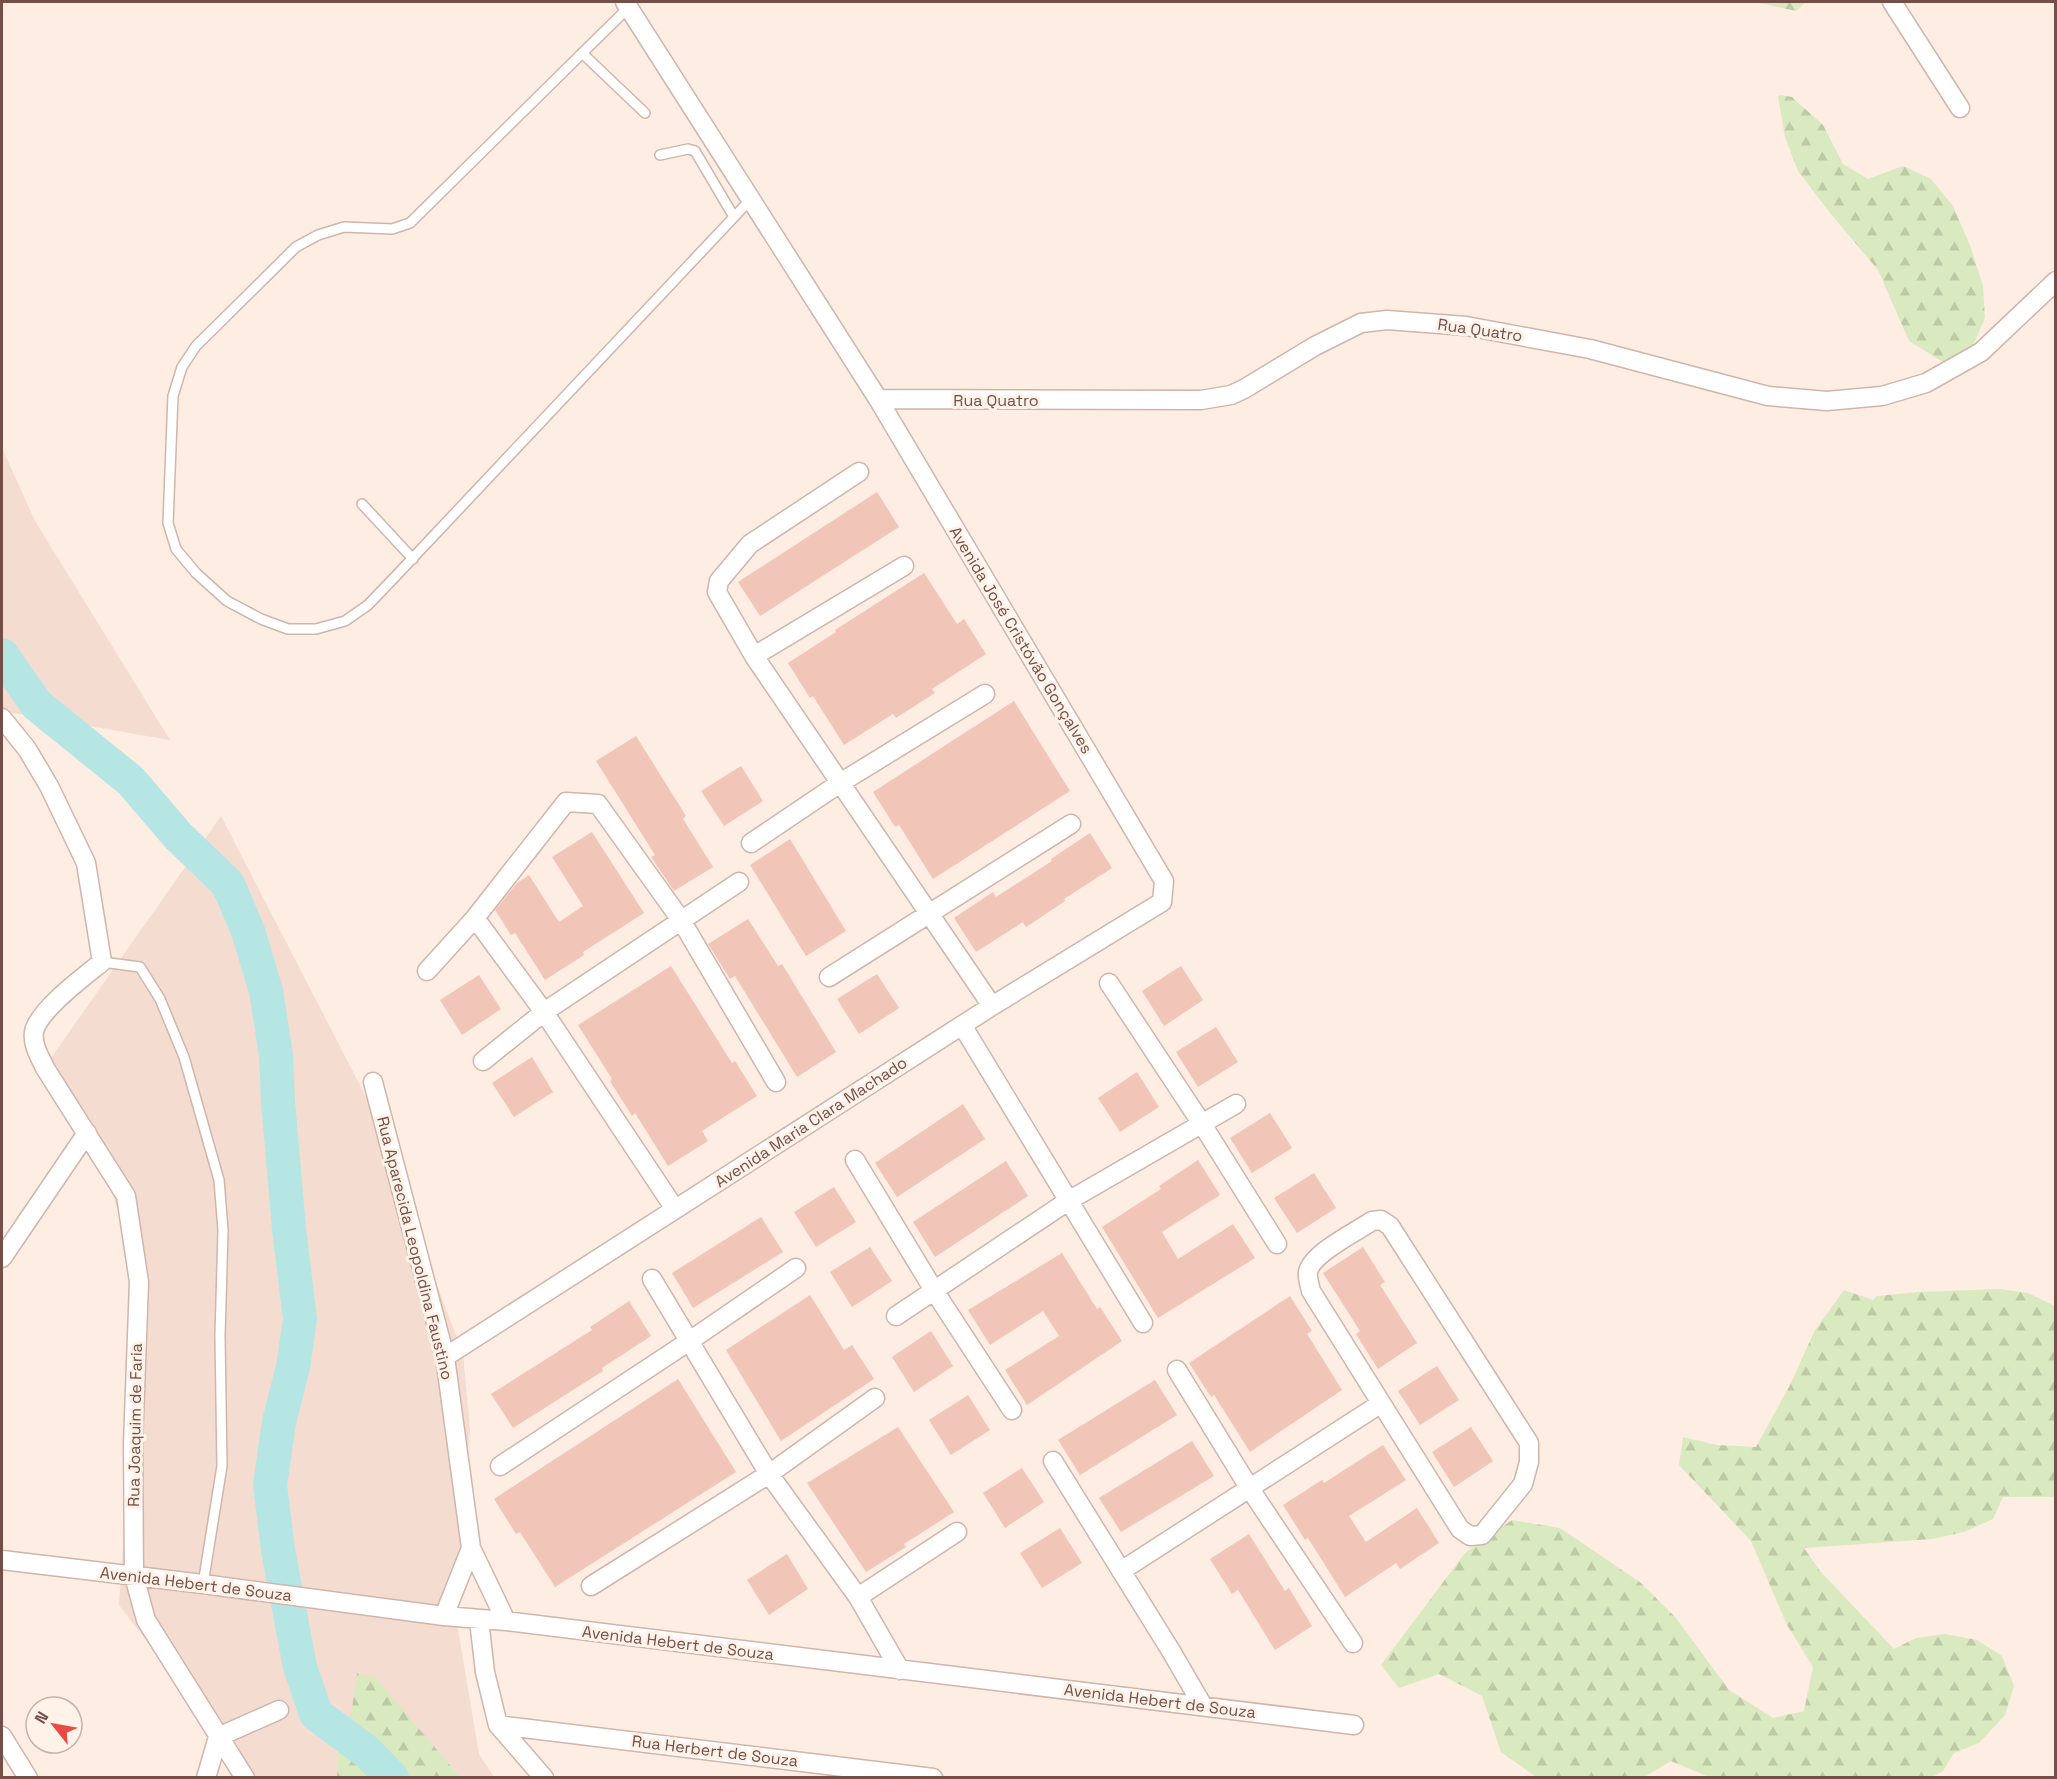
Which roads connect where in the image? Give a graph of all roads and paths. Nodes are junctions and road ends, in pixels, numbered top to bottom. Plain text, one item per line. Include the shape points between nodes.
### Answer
1 (1892, 2) edge
2 (627, 4) edge
3 (582, 53) junction
4 (1960, 108) dead end
5 (645, 113) dead end
6 (660, 154) dead end
7 (751, 199) junction
8 (734, 217) junction
9 (2055, 281) edge
10 (878, 399) junction
11 (859, 472) dead end
12 (362, 504) dead end
13 (413, 559) junction
14 (904, 566) dead end
15 (754, 656) junction
16 (986, 694) dead end
17 (2, 718) edge
18 (840, 783) junction
19 (1071, 824) dead end
20 (751, 843) dead end
21 (1164, 881) joint
22 (739, 882) dead end
23 (928, 914) junction
24 (475, 918) junction
25 (681, 920) junction
26 (102, 962) junction
27 (427, 971) dead end
28 (829, 977) dead end
29 (1109, 983) dead end
30 (992, 1006) junction
31 (544, 1012) junction
32 (962, 1025) junction
33 (483, 1061) dead end
34 (373, 1082) dead end
35 (776, 1082) dead end
36 (1236, 1104) dead end
37 (1202, 1124) junction
38 (87, 1133) junction
39 (855, 1160) dead end
40 (1068, 1201) junction
41 (675, 1209) junction
42 (1277, 1244) dead end
43 (2, 1258) edge
44 (796, 1268) dead end
45 (652, 1279) dead end
46 (935, 1292) junction
47 (896, 1316) dead end
48 (1143, 1323) dead end
49 (688, 1342) junction
50 (445, 1357) junction
51 (1178, 1370) dead end
52 (875, 1398) dead end
53 (1380, 1404) junction
54 (1012, 1410) dead end
55 (1053, 1461) dead end
56 (500, 1466) dead end
57 (769, 1474) junction
58 (1250, 1489) junction
59 (957, 1532) dead end
60 (471, 1548) junction
61 (2, 1560) edge
62 (1121, 1571) junction
63 (134, 1576) junction
64 (203, 1584) junction
65 (591, 1586) dead end
66 (858, 1597) junction
67 (444, 1616) junction
68 (479, 1620) junction
69 (506, 1621) junction
70 (1353, 1643) dead end
71 (900, 1670) junction
72 (1203, 1706) junction
73 (279, 1710) dead end
74 (498, 1725) junction
75 (1354, 1725) dead end
76 (2, 1736) edge
77 (218, 1737) junction
78 (931, 1777) edge
79 (28, 1778) edge
80 (207, 1778) edge
81 (244, 1778) edge
82 (544, 1778) edge

1 - 4 street
2 - 3 lane
2 - 7 street, Avenida José Cristóvão Gonçalves
3 - 5 lane
3 - 13 lane via 410,224 392,229 344,227 296,247 196,346 182,367 173,396 168,523 177,549 227,601 288,629 316,629 345,621 368,605
6 - 8 lane via 688,149 695,152
7 - 8 lane
7 - 10 street, Avenida José Cristóvão Gonçalves
8 - 13 lane
9 - 10 street, Rua Quatro via 1981,351 1926,383 1882,396 1827,402 1768,396 1590,349 1466,326 1387,321 1361,322 1244,389 1201,400
10 - 21 street, Avenida José Cristóvão Gonçalves
11 - 15 street via 750,544 719,581 717,592
12 - 13 lane
14 - 15 street
15 - 18 street
16 - 18 street
17 - 26 street via 50,786 86,863
18 - 20 street
18 - 23 street
19 - 23 street
21 - 30 street, Avenida Maria Clara Machado via 1162,902
22 - 25 street
23 - 28 street
23 - 30 street
24 - 25 street via 566,802 598,804
24 - 27 street
24 - 31 street
25 - 31 street
25 - 35 street
26 - 38 street, Rua Joaquim de Faria via 67,990 34,1031 35,1048 45,1068
26 - 64 lane via 140,967 160,999 184,1057 219,1180 223,1230 222,1466
29 - 37 street
30 - 32 street, Avenida Maria Clara Machado
31 - 33 street
31 - 41 street
32 - 40 street
32 - 41 street, Avenida Maria Clara Machado
34 - 50 street, Rua Aparecida Leopoldina Faustino
36 - 37 street
37 - 40 street
37 - 42 street
38 - 43 street
38 - 63 street, Rua Joaquim de Faria via 126,1196 139,1282 133,1444
39 - 46 street
40 - 46 street
40 - 48 street
41 - 50 street, Avenida Maria Clara Machado
44 - 49 street
45 - 49 street
46 - 47 street
46 - 54 street
49 - 56 street
49 - 57 street
50 - 60 street, Rua Aparecida Leopoldina Faustino
51 - 58 street
52 - 57 street
53 - 53 street via 1460,1529 1470,1536 1482,1535 1523,1484 1529,1462 1528,1443 1390,1226 1381,1220 1372,1221 1320,1255 1307,1273 1311,1291
53 - 58 street
55 - 62 street
57 - 65 street
57 - 66 street
58 - 62 street
58 - 70 street
59 - 66 street
60 - 67 street
60 - 69 street, Rua Aparecida Leopoldina Faustino
61 - 63 street, Avenida Hebert de Souza
62 - 72 street
63 - 64 street, Avenida Hebert de Souza
63 - 77 street, Rua Joaquim de Faria via 146,1620
64 - 67 street, Avenida Hebert de Souza
66 - 71 street
67 - 68 street, Avenida Hebert de Souza
68 - 69 street, Avenida Hebert de Souza
68 - 74 street via 485,1672
69 - 71 street, Avenida Hebert de Souza
71 - 72 street, Avenida Hebert de Souza
72 - 75 street, Avenida Hebert de Souza
73 - 77 street
74 - 78 street, Rua Herbert de Souza
74 - 82 street
76 - 79 street
77 - 80 street
77 - 81 street, Rua Joaquim de Faria

